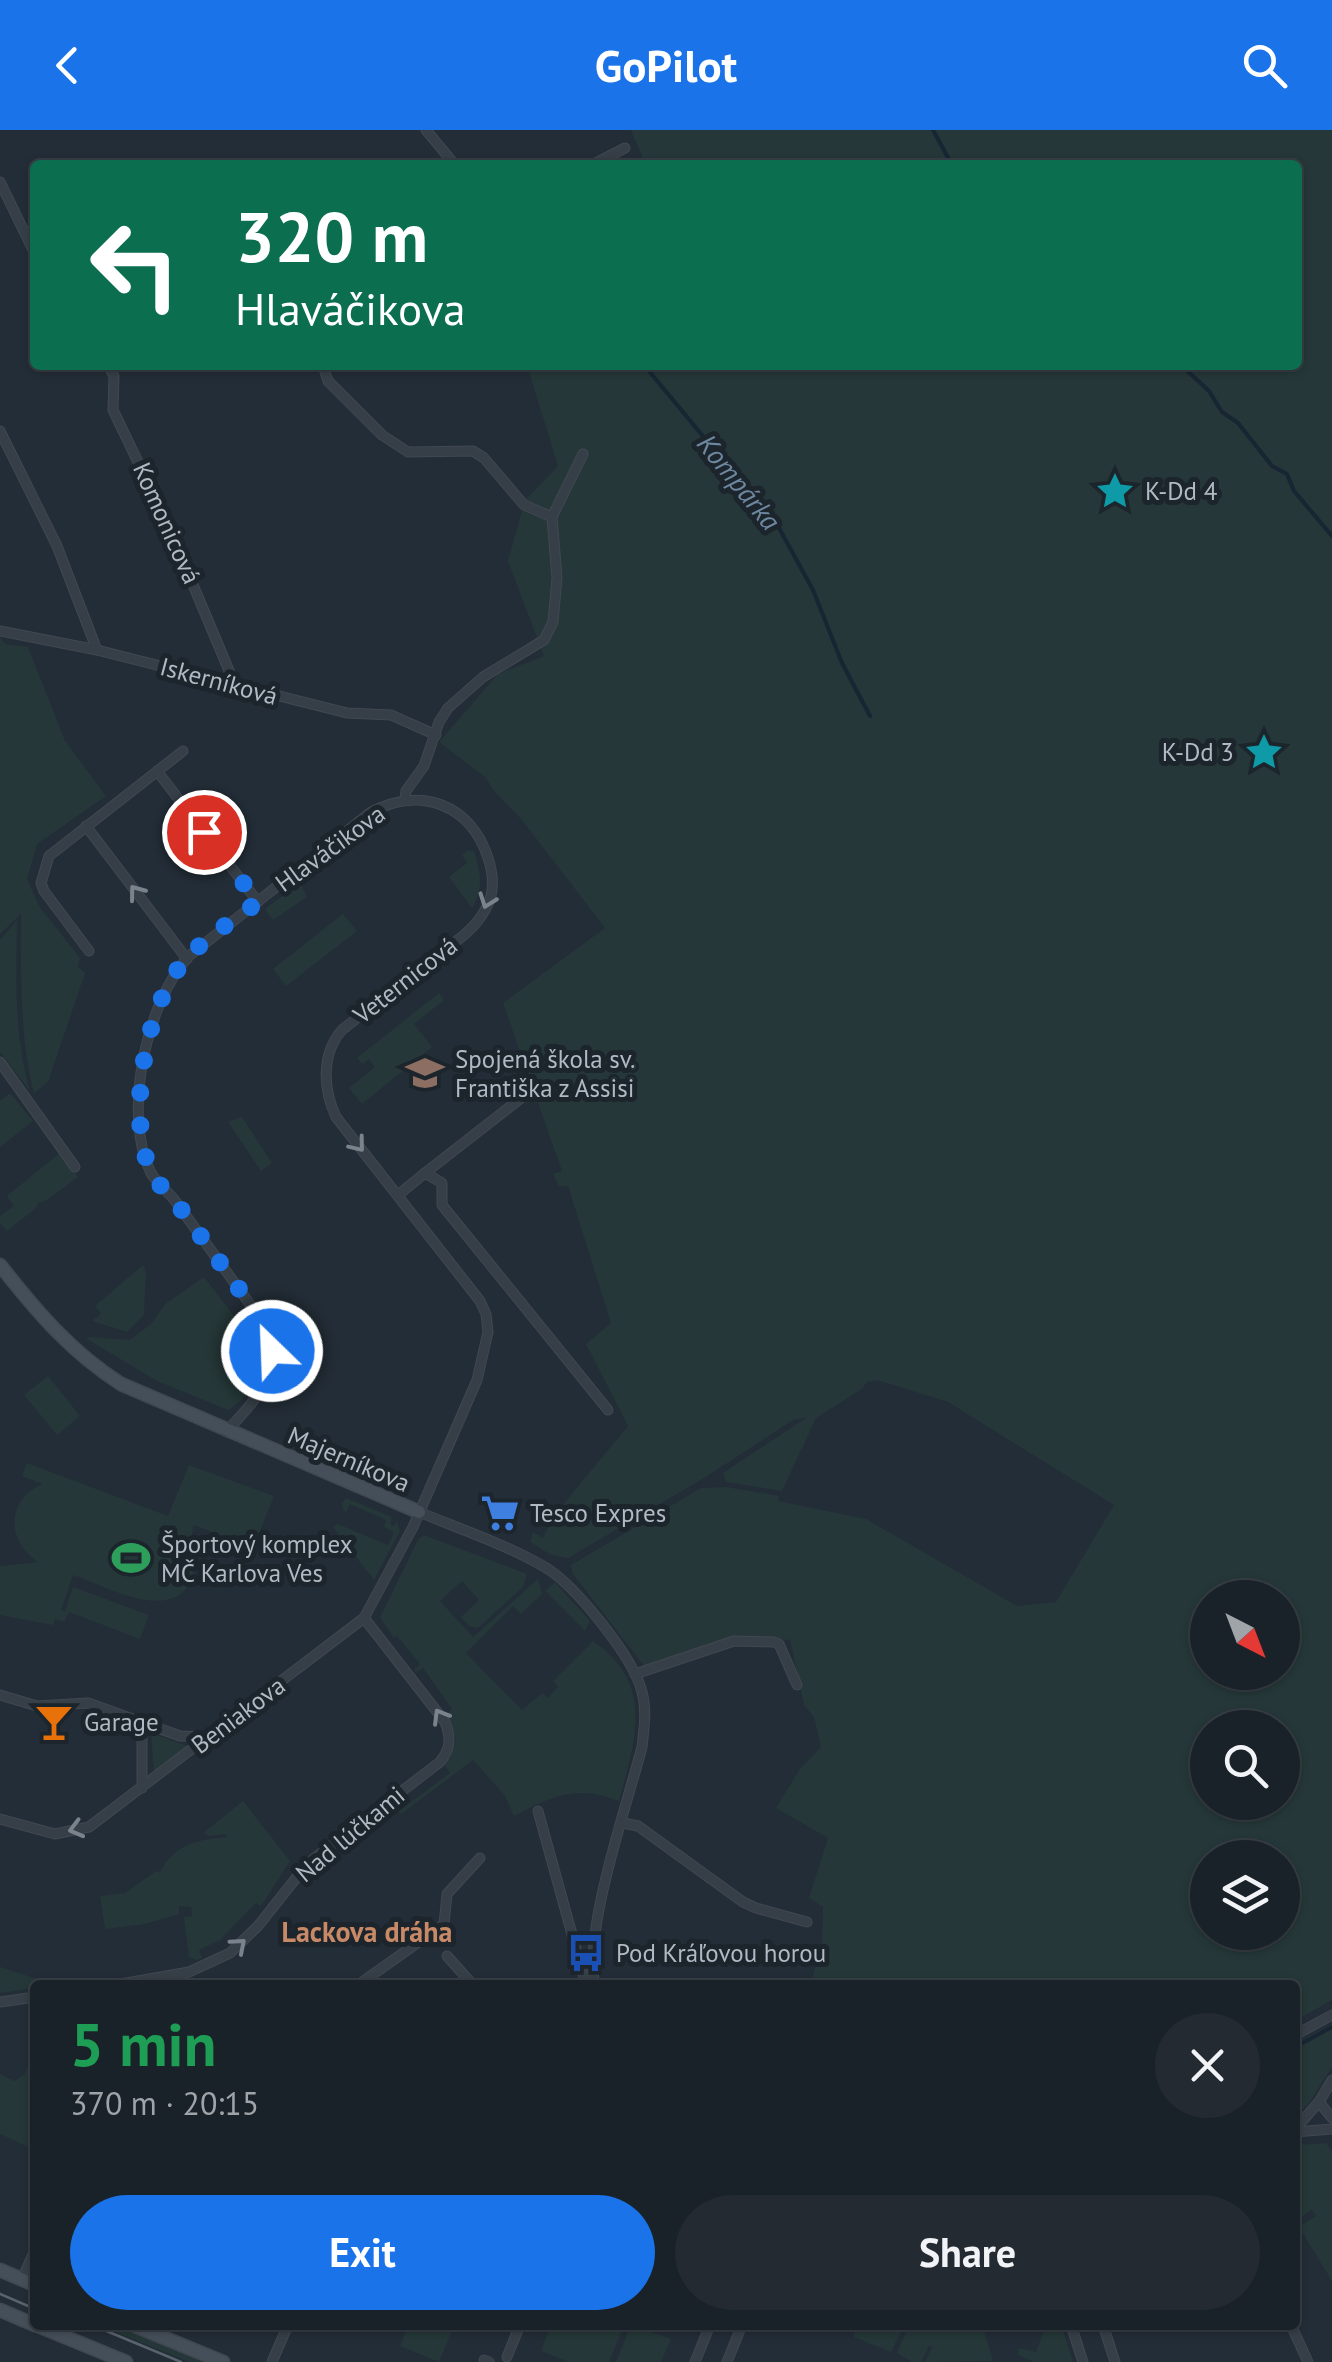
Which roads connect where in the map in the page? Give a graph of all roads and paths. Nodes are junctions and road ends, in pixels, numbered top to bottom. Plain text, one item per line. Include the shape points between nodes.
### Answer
1 (426, 130) edge
2 (625, 148) dead end
3 (452, 160) edge
4 (602, 160) edge
5 (0, 182) edge
6 (30, 244) edge
7 (111, 370) edge
8 (325, 370) edge
9 (0, 431) edge
10 (583, 454) dead end
11 (552, 517) junction
12 (0, 631) edge
13 (97, 650) junction
14 (228, 682) junction
15 (436, 735) junction
16 (182, 751) dead end
17 (156, 771) junction
18 (405, 799) junction
19 (461, 814) joint
20 (86, 826) junction
21 (258, 902) junction
22 (90, 951) dead end
23 (186, 958) junction
24 (0, 1062) edge
25 (528, 1092) dead end
26 (75, 1167) dead end
27 (425, 1174) junction
28 (396, 1191) junction
29 (0, 1265) edge
30 (608, 1410) dead end
31 (226, 1432) junction
32 (419, 1512) junction
33 (364, 1618) junction
34 (636, 1674) junction
35 (797, 1685) dead end
36 (0, 1695) edge
37 (142, 1724) junction
38 (208, 1738) junction
39 (142, 1788) junction
40 (538, 1811) dead end
41 (0, 1818) edge
42 (623, 1823) junction
43 (480, 1858) dead end
44 (807, 1922) dead end
45 (446, 1956) dead end
46 (143, 1980) edge
47 (365, 1980) edge
48 (468, 1980) edge
49 (585, 1980) edge
50 (595, 1980) edge
51 (30, 1998) edge
52 (0, 2002) edge
53 (1332, 2015) edge
54 (1300, 2032) edge
55 (1332, 2080) edge
56 (1320, 2102) junction
57 (1332, 2118) edge
58 (1300, 2124) edge
59 (1332, 2129) edge
60 (1300, 2130) edge
61 (0, 2270) edge
62 (29, 2282) edge
63 (0, 2310) edge
64 (30, 2322) edge
65 (47, 2330) edge
66 (145, 2330) edge
67 (286, 2330) edge
68 (518, 2330) edge
69 (708, 2330) edge
70 (740, 2330) edge
71 (1073, 2330) edge
72 (1104, 2330) edge
73 (1293, 2330) edge
74 (507, 2356) dead end
75 (104, 2357) edge
76 (126, 2362) edge
77 (223, 2362) edge
78 (272, 2362) edge
79 (694, 2362) edge
80 (727, 2362) edge
81 (1083, 2362) edge
82 (1115, 2362) edge
83 (1308, 2362) edge

1 - 3 street
2 - 4 street
5 - 6 street
7 - 14 street, Komonicová via 112,410 178,548 230,672
8 - 11 street via 328,382 408,452 472,450 524,504
9 - 13 street via 57,546
10 - 11 street
11 - 15 street via 557,578 553,622 544,640 448,708
12 - 13 street, Iskerníková
13 - 14 street, Iskerníková
14 - 15 street, Iskerníková via 347,713 392,715
15 - 18 street
16 - 17 street
17 - 20 street
17 - 21 street, Hlaváčikova
18 - 19 street, Hlaváčikova via 430,800
18 - 21 street, Hlaváčikova via 371,812
19 -> 28 street, Veternicová via 490,861 492,890 484,913 342,1030 328,1058 333,1110
20 - 22 street via 49,856 41,883
23 -> 20 street
21 - 23 street, Hlaváčikova
23 - 31 street, Hlaváčikova via 148,1041 138,1114 154,1177 252,1307 270,1342 266,1384
24 - 26 street
25 - 27 street
27 - 28 street
27 - 30 street via 442,1183 442,1205
28 - 32 street, Veternicová via 468,1282 488,1324 477,1380
29 - 31 street, Majerníkova via 53,1331 86,1360 144,1396
31 - 32 street, Majerníkova
32 - 33 street, Beniakova
32 - 34 street, Majerníkova via 552,1572
33 - 38 street, Beniakova
46 -> 33 street, Nad lúčkami via 189,1972 230,1953 308,1863 448,1752 449,1732
34 - 35 street via 734,1641 774,1642
34 - 42 street via 645,1723
36 - 37 street via 36,1706 88,1703
37 - 38 street
37 - 39 street
38 - 39 street, Beniakova
39 -> 41 street, Beniakova via 89,1828 70,1833
40 - 49 street
42 - 44 street via 638,1826 756,1908
42 - 50 street via 600,1906 591,1957
43 - 47 street via 448,1894 444,1924
45 - 48 street
51 - 52 street
53 - 54 street
55 - 56 street
56 - 57 street
56 - 58 street
59 - 60 street
61 - 62 street
63 - 64 street
65 - 75 street
66 - 77 street
67 - 78 street
68 - 74 street
69 - 79 street
70 - 80 street
71 - 81 street
72 - 82 street
73 - 83 street
75 - 76 street

